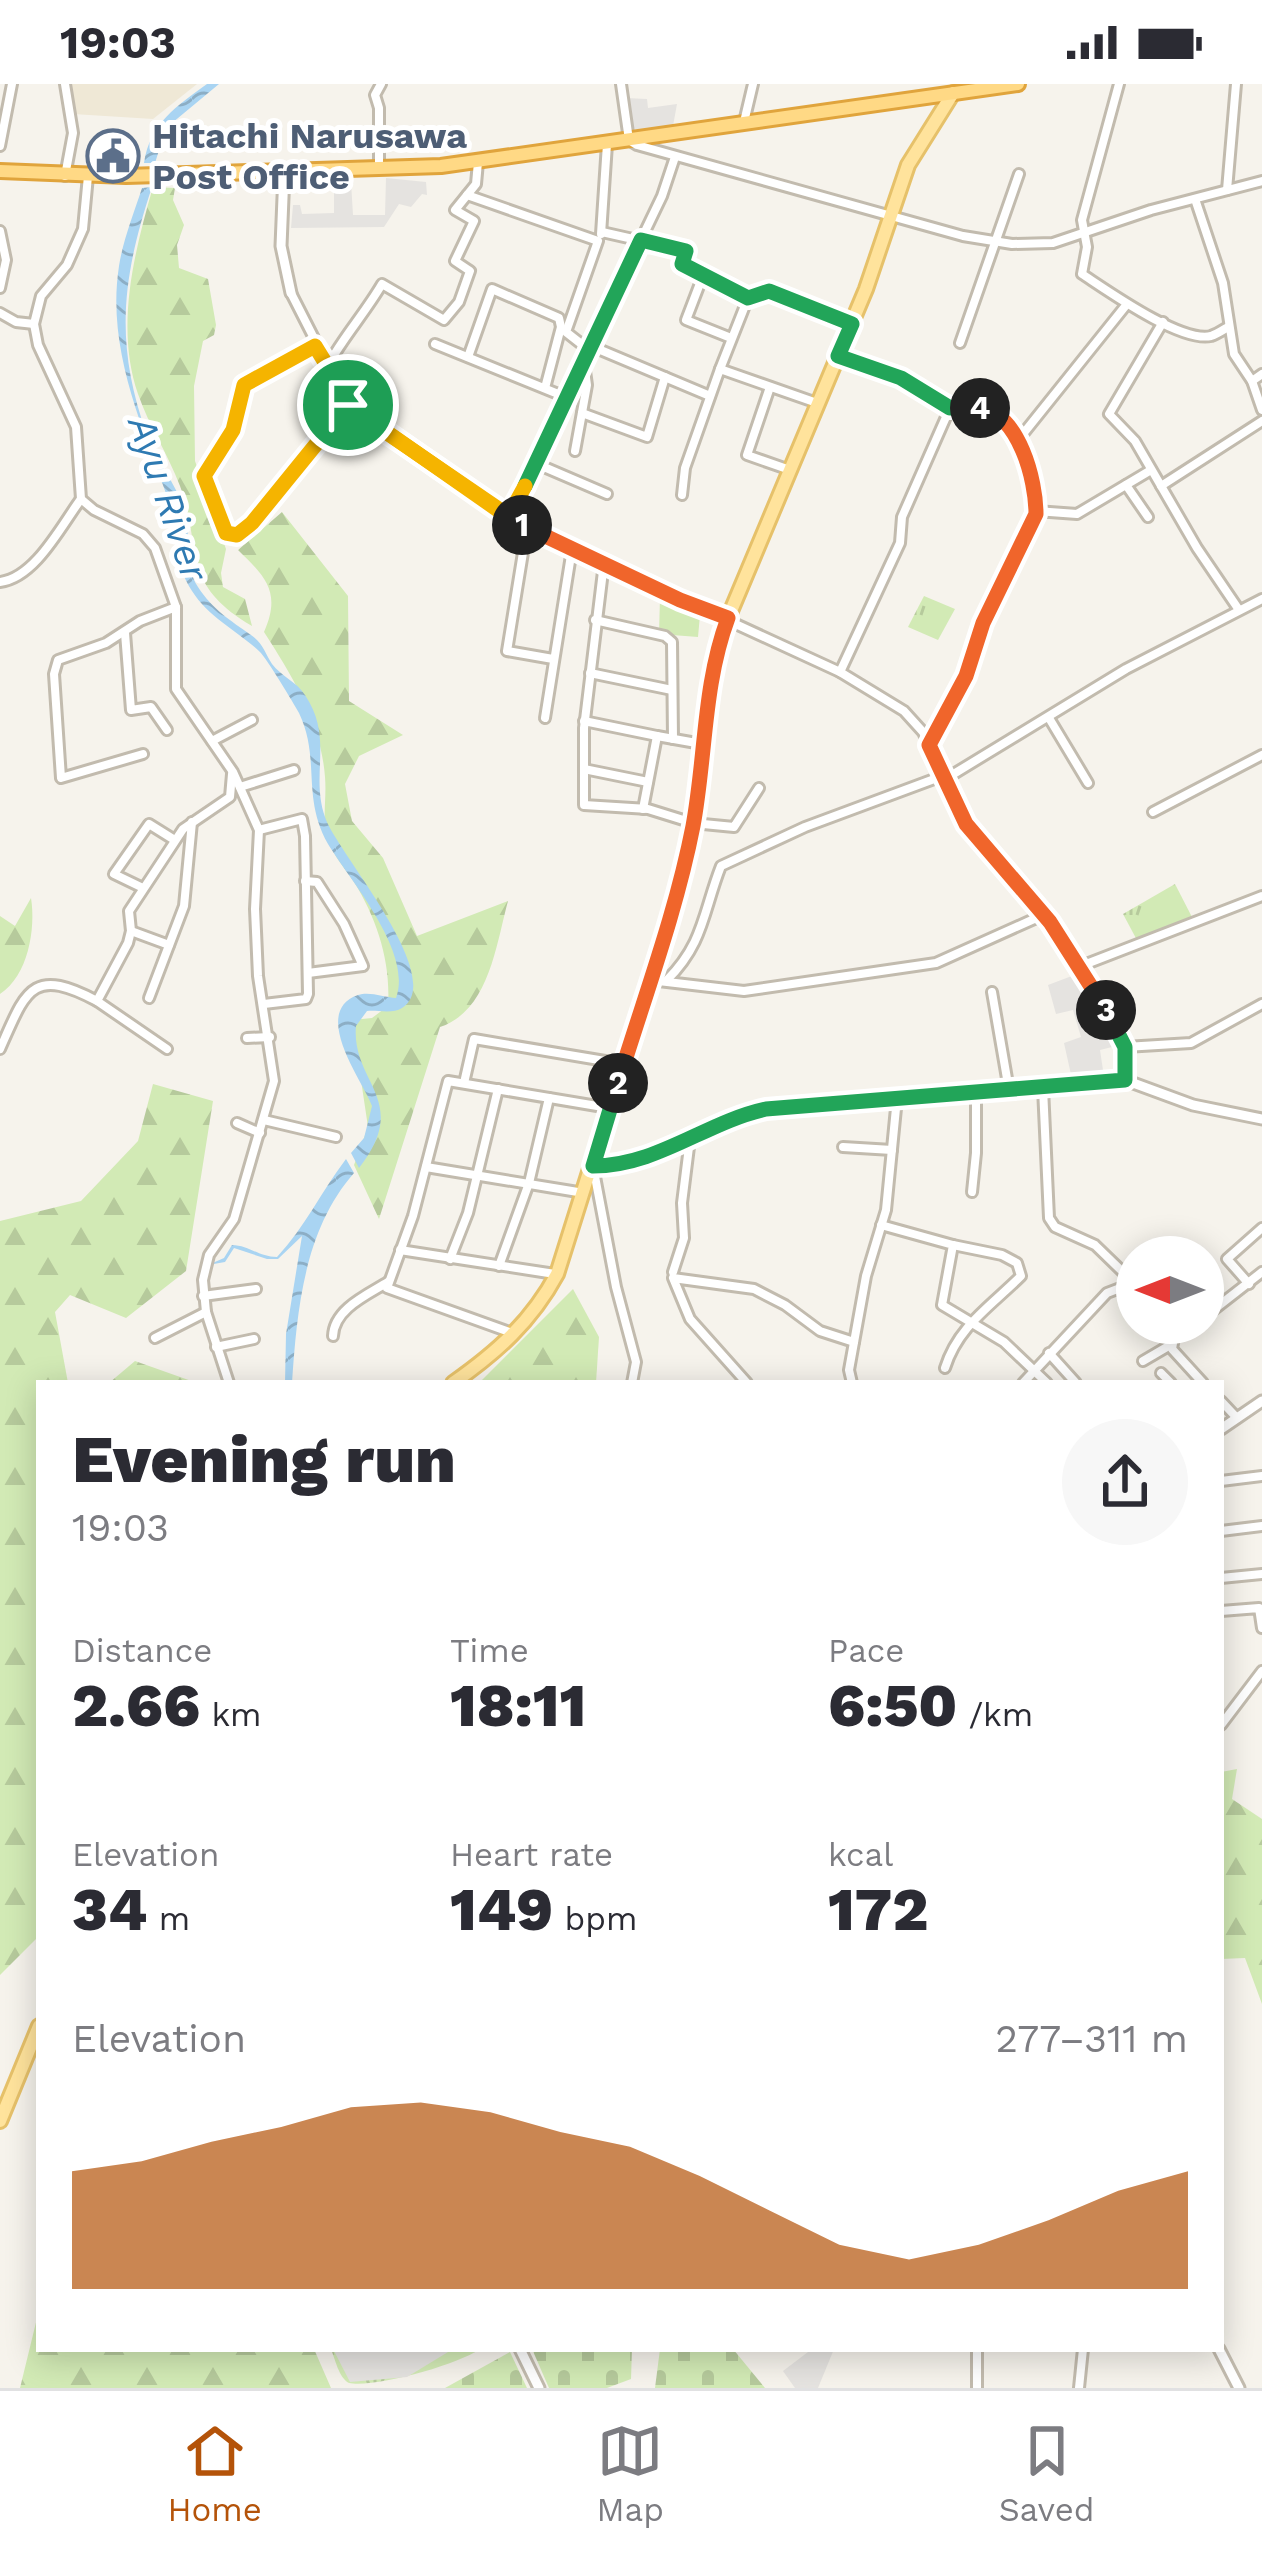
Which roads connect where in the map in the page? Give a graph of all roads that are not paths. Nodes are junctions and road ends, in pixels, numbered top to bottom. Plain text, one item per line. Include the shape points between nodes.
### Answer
1 (12, 84) edge
2 (65, 84) edge
3 (381, 84) edge
4 (621, 84) edge
5 (753, 84) edge
6 (1018, 84) edge
7 (1119, 84) edge
8 (1236, 84) edge
9 (956, 89) edge
10 (743, 124) junction
11 (629, 140) junction
12 (607, 144) junction
13 (0, 146) edge
14 (675, 157) junction
15 (478, 162) junction
16 (379, 170) junction
17 (0, 171) edge
18 (284, 173) junction
19 (1019, 174) dead end
20 (65, 176) junction
21 (88, 176) junction
22 (1262, 181) edge
23 (1227, 190) junction
24 (467, 195) junction
25 (1195, 199) junction
26 (891, 216) junction
27 (0, 231) edge
28 (1084, 234) junction
29 (600, 237) junction
30 (641, 240) junction
31 (997, 242) junction
32 (704, 273) junction
33 (0, 288) edge
34 (291, 293) joint
35 (748, 298) junction
36 (1127, 304) junction
37 (0, 314) edge
38 (1163, 322) junction
39 (34, 324) junction
40 (852, 324) junction
41 (1228, 327) junction
42 (563, 330) junction
43 (731, 338) junction
44 (960, 343) dead end
45 (435, 344) dead end
46 (315, 346) junction
47 (590, 348) junction
48 (838, 356) junction
49 (468, 358) junction
50 (584, 363) junction
51 (327, 367) junction
52 (721, 369) junction
53 (1262, 374) edge
54 (665, 377) junction
55 (1252, 382) junction
56 (770, 386) junction
57 (544, 388) junction
58 (710, 396) junction
59 (568, 398) junction
60 (818, 404) junction
61 (348, 405) junction
62 (950, 408) junction
63 (1262, 410) edge
64 (582, 413) junction
65 (1262, 421) edge
66 (1018, 440) junction
67 (575, 451) dead end
68 (537, 464) junction
69 (1151, 470) junction
70 (791, 471) junction
71 (1126, 485) junction
72 (1161, 486) junction
73 (607, 494) dead end
74 (682, 495) dead end
75 (81, 500) junction
76 (1036, 511) junction
77 (508, 517) junction
78 (1148, 517) dead end
79 (527, 528) junction
80 (572, 549) junction
81 (604, 563) junction
82 (0, 583) edge
83 (1262, 599) edge
84 (176, 608) junction
85 (1239, 610) junction
86 (728, 618) junction
87 (596, 620) junction
88 (124, 631) junction
89 (554, 659) junction
90 (840, 672) junction
91 (590, 674) junction
92 (672, 690) junction
93 (545, 718) dead end
94 (1049, 718) junction
95 (251, 720) dead end
96 (584, 722) junction
97 (167, 730) dead end
98 (657, 736) junction
99 (673, 739) junction
100 (212, 741) junction
101 (703, 745) junction
102 (929, 745) junction
103 (143, 754) dead end
104 (1262, 755) edge
105 (584, 769) junction
106 (294, 770) dead end
107 (233, 772) junction
108 (946, 776) junction
109 (649, 782) junction
110 (1088, 783) dead end
111 (240, 788) junction
112 (759, 788) dead end
113 (644, 809) junction
114 (1154, 812) dead end
115 (192, 820) junction
116 (693, 824) junction
117 (259, 830) junction
118 (173, 839) junction
119 (304, 880) junction
120 (143, 888) junction
121 (1262, 896) edge
122 (1043, 915) junction
123 (131, 931) junction
124 (169, 945) junction
125 (1081, 967) junction
126 (308, 973) junction
127 (650, 980) junction
128 (667, 980) junction
129 (992, 992) dead end
130 (148, 998) dead end
131 (97, 1001) junction
132 (264, 1004) junction
133 (1262, 1004) edge
134 (269, 1037) junction
135 (247, 1038) dead end
136 (1125, 1047) junction
137 (0, 1049) edge
138 (167, 1049) dead end
139 (624, 1064) junction
140 (1125, 1080) junction
141 (464, 1084) junction
142 (1043, 1088) junction
143 (498, 1089) junction
144 (1009, 1090) junction
145 (976, 1093) junction
146 (549, 1098) junction
147 (897, 1098) junction
148 (610, 1108) junction
149 (1262, 1119) edge
150 (264, 1120) junction
151 (237, 1123) dead end
152 (260, 1133) junction
153 (335, 1137) dead end
154 (690, 1139) junction
155 (842, 1147) dead end
156 (892, 1150) junction
157 (593, 1166) junction
158 (426, 1167) junction
159 (477, 1176) junction
160 (530, 1184) junction
161 (972, 1192) dead end
162 (585, 1193) junction
163 (881, 1225) junction
164 (1262, 1228) edge
165 (953, 1244) junction
166 (400, 1250) junction
167 (450, 1259) junction
168 (1116, 1265) edge
169 (499, 1266) junction
170 (673, 1272) dead end
171 (1262, 1272) edge
172 (557, 1274) junction
173 (390, 1281) junction
174 (1249, 1283) junction
175 (256, 1289) dead end
176 (1116, 1291) edge
177 (203, 1296) junction
178 (1224, 1302) edge
179 (206, 1312) junction
180 (970, 1320) junction
181 (515, 1334) junction
182 (333, 1336) dead end
183 (154, 1338) dead end
184 (254, 1340) dead end
185 (854, 1342) junction
186 (1171, 1344) edge
187 (1173, 1344) edge
188 (216, 1347) junction
189 (1049, 1353) junction
190 (1143, 1361) dead end
191 (945, 1368) dead end
192 (1035, 1369) junction
193 (1161, 1372) dead end
194 (228, 1380) edge
195 (457, 1380) edge
196 (633, 1380) edge
197 (744, 1380) edge
198 (851, 1380) edge
199 (1026, 1380) edge
200 (1044, 1380) edge
201 (1073, 1380) edge
202 (1168, 1380) edge
203 (1200, 1380) edge
204 (1224, 1404) edge
205 (1260, 1407) edge
206 (1237, 1418) junction
207 (1224, 1427) edge
208 (1262, 1476) edge
209 (1224, 1481) edge
210 (1262, 1526) edge
211 (1224, 1531) edge
212 (1262, 1574) edge
213 (1224, 1578) edge
214 (1224, 1611) edge
215 (1262, 1628) edge
216 (1262, 1671) edge
217 (1224, 1721) edge
218 (36, 2033) edge
219 (0, 2121) edge
220 (521, 2352) edge
221 (977, 2352) edge
222 (1083, 2352) edge
223 (1221, 2352) edge
224 (538, 2388) edge
225 (977, 2388) edge
226 (1078, 2388) edge
227 (1239, 2388) edge

1 - 13 street
2 - 20 street via 73,134
3 - 16 street
4 - 11 street
5 - 10 street
6 - 9 highway
7 - 28 street
8 - 23 street
9 - 10 highway
9 - 26 main road via 908,165
10 - 11 highway
11 - 12 highway
11 - 14 street
12 - 15 highway
12 - 29 street
14 - 26 street
14 - 30 street
15 - 16 highway
15 - 24 street
16 - 18 highway
17 - 20 highway
18 - 21 highway
18 - 34 street via 281,246
19 - 31 street
20 - 21 highway
21 - 39 street via 80,241 38,302
22 - 23 street
23 - 25 street
24 - 29 street
24 - 51 street via 455,210 474,220 455,261 470,271 459,302 444,320 382,284
25 - 28 street
25 - 41 street via 1223,283
26 - 31 street
26 - 40 main road
27 - 33 street
28 - 31 street via 1053,243
28 - 36 street via 1082,274
29 - 30 street
29 - 42 street
30 - 32 street via 686,251 682,264
30 - 47 street
31 - 44 street
32 - 35 street
32 - 43 street via 686,320
34 - 46 street
35 - 40 street via 769,291
35 - 43 street
36 - 38 street
36 - 66 street
37 - 39 street
38 - 41 street via 1210,336
38 - 69 street via 1109,414
39 - 75 street via 76,427
40 - 48 main road
41 - 55 street
42 - 47 street
42 - 49 street via 559,318 492,289
42 - 57 street
43 - 52 street
45 - 49 street
46 - 51 street
46 - 61 street via 244,385 233,430 204,476 226,533 252,523
47 - 50 street
47 - 54 street
48 - 60 main road
48 - 62 street via 901,378
49 - 57 street
50 - 59 street
50 - 64 street
51 - 61 street
52 - 56 street
52 - 58 street
53 - 55 street
54 - 58 street
54 - 64 street via 647,436
55 - 63 street
56 - 60 street
56 - 70 street via 747,455
57 - 59 street
58 - 74 street
59 - 68 street
60 - 70 main road
61 - 77 street
62 - 66 street via 994,411
62 - 90 street
64 - 67 street
65 - 72 street
66 - 76 street
68 - 73 street
68 - 77 street
69 - 71 street
69 - 72 street
70 - 86 main road
71 - 76 street via 1077,514
71 - 78 street
72 - 85 street
75 - 82 street via 29,566
75 - 84 street via 150,541
76 - 102 street
77 - 79 street
79 - 80 street
79 - 89 street via 507,651
80 - 81 street
80 - 89 street
81 - 86 street
81 - 87 street
83 - 85 street
84 - 88 street
84 - 100 street via 176,689
85 - 94 street
86 - 90 street
86 - 101 main road
87 - 91 street
87 - 92 street via 672,642
88 - 97 street via 131,710 151,707
88 - 103 street via 58,660 61,778
89 - 93 street
90 - 102 street via 904,711
91 - 92 street
91 - 96 street
92 - 99 street
94 - 108 street
94 - 110 street
95 - 100 street
96 - 98 street
96 - 105 street
98 - 99 street
98 - 109 street
99 - 101 street
100 - 107 street
101 - 116 main road
102 - 108 street
104 - 114 street
105 - 109 street
105 - 113 street via 584,805
106 - 111 street
107 - 111 street
107 - 115 street via 230,797
108 - 122 street via 966,824
108 - 128 street via 721,866 706,922
109 - 113 street
111 - 117 street
112 - 116 street via 734,827
113 - 116 street
115 - 118 street
115 - 124 street via 184,906
116 - 127 main road
117 - 119 street via 302,819
117 - 132 street via 256,935
118 - 120 street
118 - 120 street via 149,824 114,874
119 - 126 street
119 - 126 street via 316,881 363,966
120 - 123 street via 129,911
121 - 125 street
122 - 125 street
122 - 128 street via 936,962 744,991
123 - 124 street
123 - 131 street
124 - 130 street
125 - 136 street
126 - 132 street via 305,998
127 - 128 street
127 - 139 main road
129 - 144 street
131 - 137 street via 58,984 34,986
131 - 138 street
132 - 134 street
133 - 136 street via 1190,1043
134 - 135 street
134 - 150 street via 274,1081
136 - 140 street
139 - 141 street via 474,1039
139 - 148 main road
140 - 142 street
140 - 149 street
141 - 143 street
141 - 158 street via 448,1081
142 - 144 street
142 - 168 street via 1049,1217
143 - 146 street
143 - 159 street
144 - 145 street
145 - 147 street
145 - 161 street
146 - 148 street
146 - 160 street
147 - 154 street via 766,1109
147 - 156 street
148 - 157 main road
150 - 152 street
150 - 153 street
151 - 152 street
152 - 177 street via 234,1219 205,1264
154 - 157 street via 641,1160
154 - 170 street via 684,1238
155 - 156 street
156 - 163 street
157 - 162 main road
157 - 196 street via 636,1362
158 - 159 street
158 - 166 street
159 - 160 street
159 - 167 street
160 - 162 street
160 - 169 street
162 - 172 main road
163 - 165 street
163 - 185 street
164 - 174 street via 1227,1259
165 - 180 street via 942,1305
165 - 180 street via 1002,1255 1018,1263 1021,1276
166 - 167 street
166 - 173 street
167 - 169 street
169 - 172 street
171 - 174 street
172 - 181 main road
173 - 181 street via 393,1293
173 - 182 street via 343,1312
174 - 178 street
175 - 177 street
176 - 189 street
177 - 179 street
179 - 183 street
179 - 188 street
180 - 191 street
180 - 192 street
181 - 195 main road
184 - 188 street
185 - 197 street via 754,1288 674,1278 690,1319
185 - 198 street
186 - 190 street
187 - 203 street
188 - 194 street
189 - 192 street
189 - 201 street
192 - 199 street
192 - 200 street
193 - 202 street
204 - 206 street
205 - 206 street
206 - 207 street
208 - 209 street
210 - 211 street
212 - 213 street
214 - 215 street via 1259,1607
216 - 217 street
218 - 219 main road
220 - 224 street
221 - 225 street
222 - 226 street
223 - 227 street

